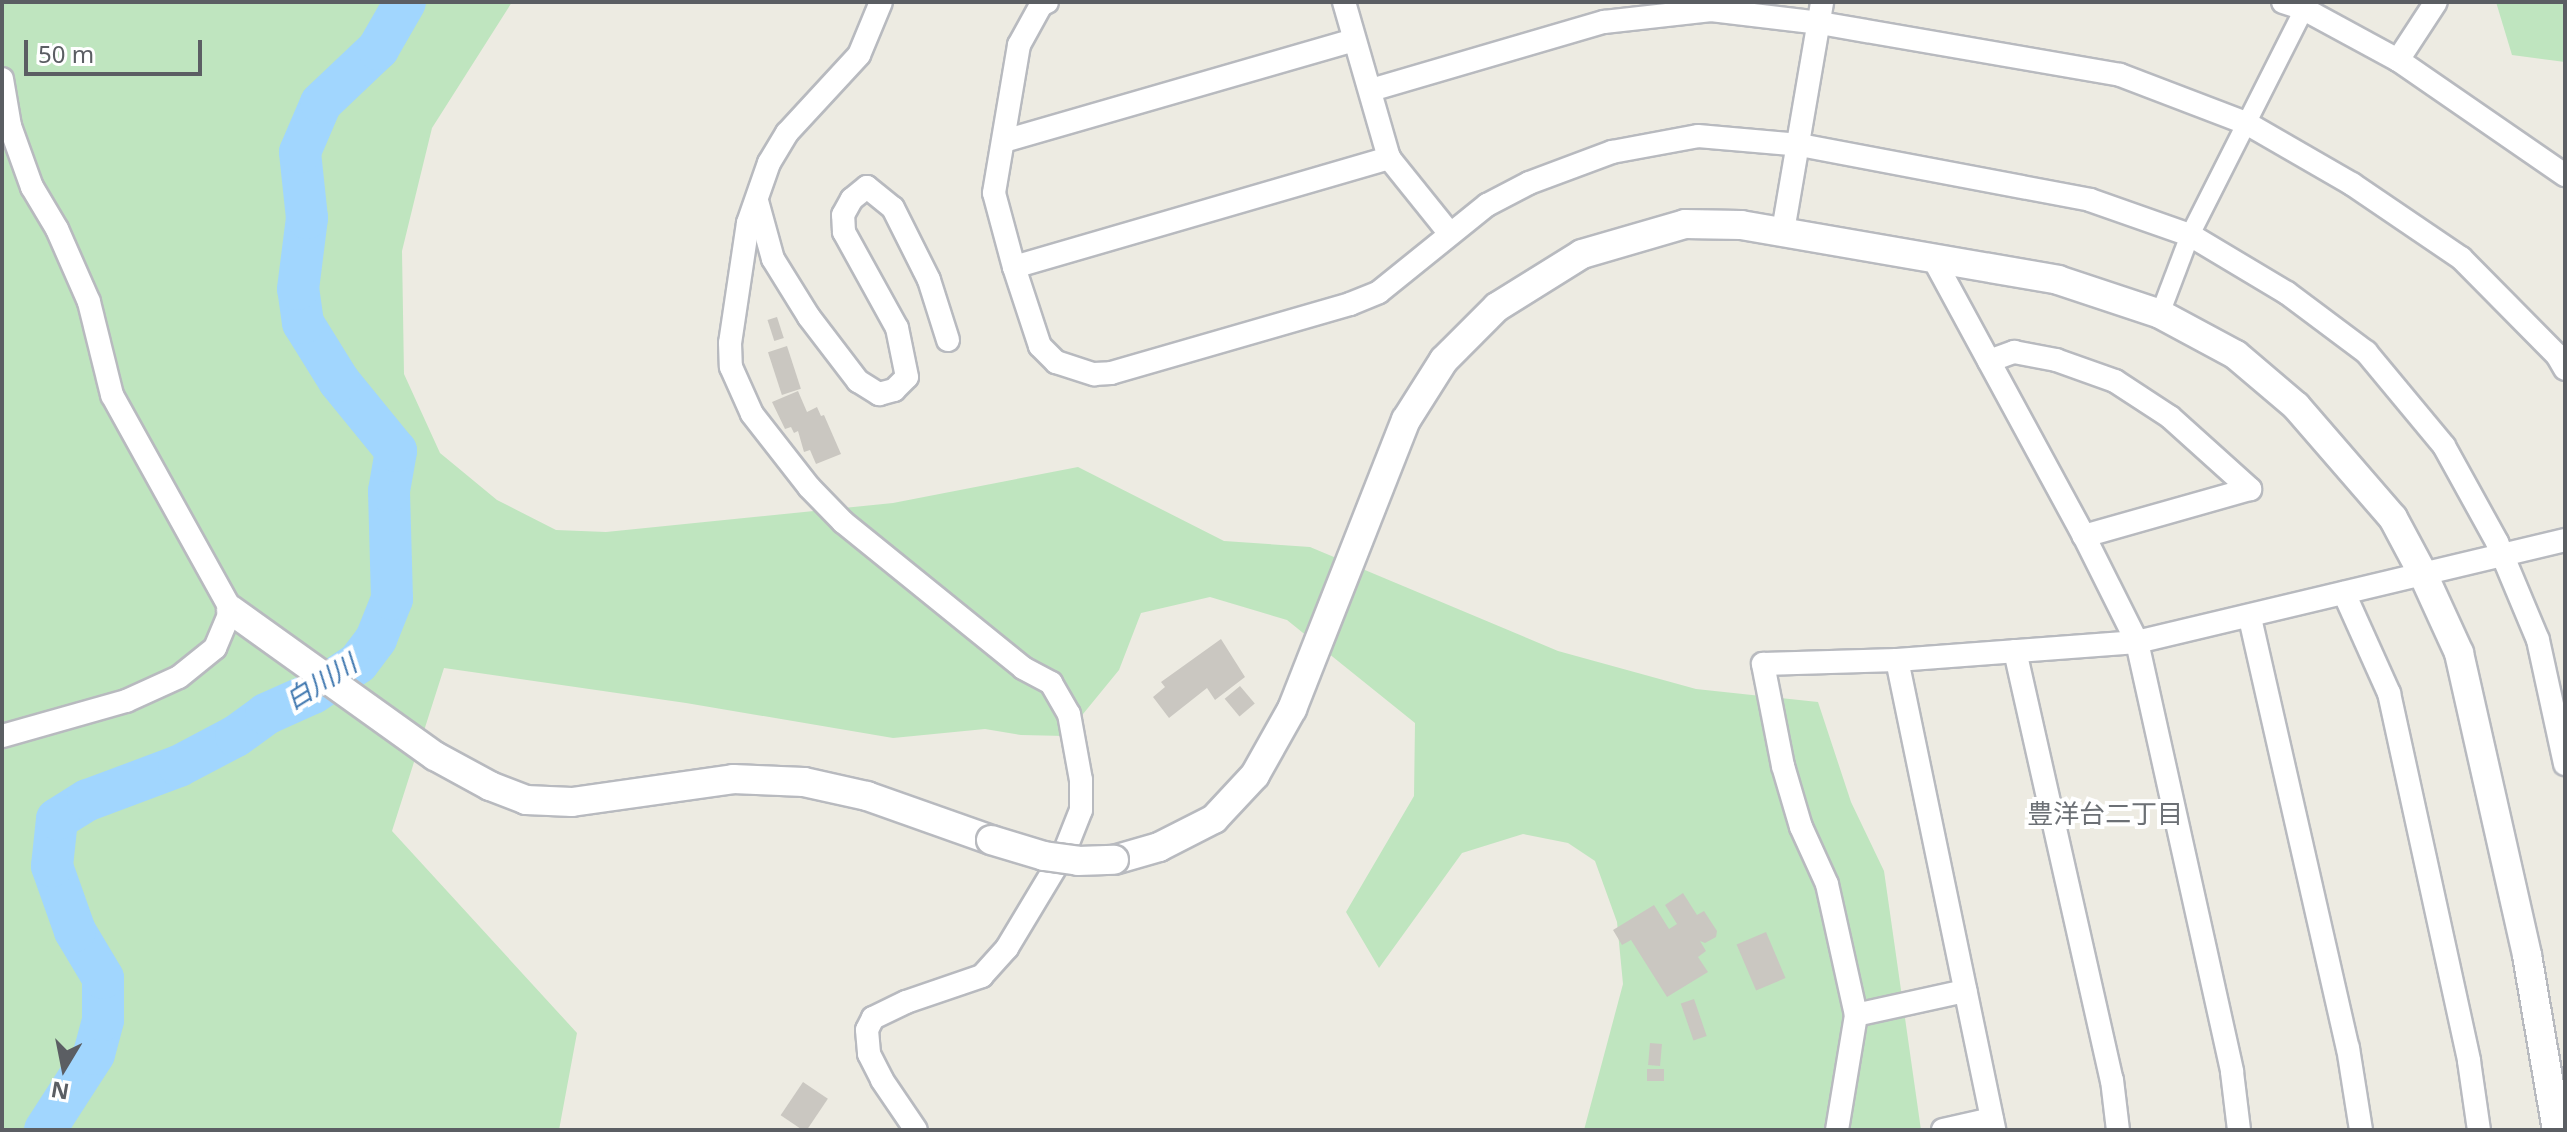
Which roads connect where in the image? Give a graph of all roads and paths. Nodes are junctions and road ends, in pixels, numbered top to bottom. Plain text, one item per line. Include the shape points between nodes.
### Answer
1 (881, 2) edge
2 (1047, 2) edge
3 (1344, 2) edge
4 (2436, 2) edge
5 (2294, 6) edge
6 (1821, 13) edge
7 (1354, 40) junction
8 (2398, 60) junction
9 (2, 79) edge
10 (1371, 90) junction
11 (2248, 124) junction
12 (1004, 141) junction
13 (1800, 145) junction
14 (1389, 158) junction
15 (2565, 175) edge
16 (757, 201) junction
17 (1783, 231) junction
18 (1450, 234) junction
19 (2190, 235) junction
20 (1933, 258) junction
21 (1014, 267) junction
22 (2160, 314) junction
23 (948, 340) dead end
24 (1989, 361) junction
25 (2565, 369) edge
26 (2084, 536) junction
27 (2565, 540) edge
28 (2502, 553) junction
29 (2422, 572) junction
30 (2344, 593) junction
31 (241, 618) junction
32 (2250, 618) junction
33 (2137, 642) junction
34 (2015, 651) junction
35 (1897, 660) junction
36 (2, 736) edge
37 (2565, 764) edge
38 (1965, 991) junction
39 (1856, 1015) junction
40 (1993, 1124) edge
41 (916, 1130) edge
42 (1837, 1130) edge
43 (1943, 1130) edge
44 (2118, 1130) edge
45 (2239, 1130) edge
46 (2361, 1130) edge
47 (2479, 1130) edge
48 (2557, 1130) edge

1 - 16 street via 859,55 787,133 769,163
2 - 12 street via 1019,45
3 - 7 street
4 - 8 street
5 - 8 street
5 - 11 street
6 - 10 street via 1711,10 1604,22
6 - 11 street via 2120,75
6 - 13 street
7 - 10 street
7 - 12 street
8 - 15 street
9 - 31 street via 10,126 32,187 89,302 112,395
10 - 14 street
11 - 19 street
11 - 25 street via 2352,184 2461,258
12 - 21 street via 994,193
13 - 17 street
13 - 18 street via 1698,136 1612,152 1529,183 1487,205
13 - 19 street via 2090,200
14 - 18 street
14 - 21 street
16 - 23 street via 773,259 858,381 879,394 894,390 907,377 897,328 844,232 843,215 867,187 893,208 929,280
16 - 41 street via 748,223 730,343 731,367 752,414 843,522 1023,668 1051,683 1069,714 1081,780 1081,810 1064,853 999,957 982,976 906,1002 873,1018 867,1030 869,1054
17 - 20 street
17 - 31 street, bridge via 1685,224 1582,254 1497,307 1444,360 1406,420 1292,709 1255,775 1214,819 1159,847 1114,860 1044,856 867,796 804,782 733,779 572,802 526,800 435,756
18 - 21 street via 1379,292 1350,304 1111,373 1094,374 1056,362 1040,346
19 - 22 street
19 - 28 street via 2287,293 2366,352 2444,446
20 - 22 street via 2058,280
20 - 24 street
22 - 29 street via 2236,355 2296,406 2393,518
24 - 26 street
24 - 26 street via 2014,352 2115,381 2170,417 2250,489
26 - 33 street
27 - 28 street
28 - 29 street
28 - 37 street via 2538,640
29 - 30 street
29 - 48 street via 2459,653 2527,955
30 - 32 street
30 - 47 street via 2389,693 2469,1061
31 - 36 street via 179,677 126,701
32 - 33 street
32 - 46 street via 2348,1048
33 - 34 street
33 - 45 street via 2232,1072
34 - 35 street
34 - 44 street via 2112,1080
35 - 38 street
35 - 39 street via 1763,664 1783,766 1801,827 1827,884
38 - 39 street
38 - 40 street
39 - 42 street
40 - 43 street

